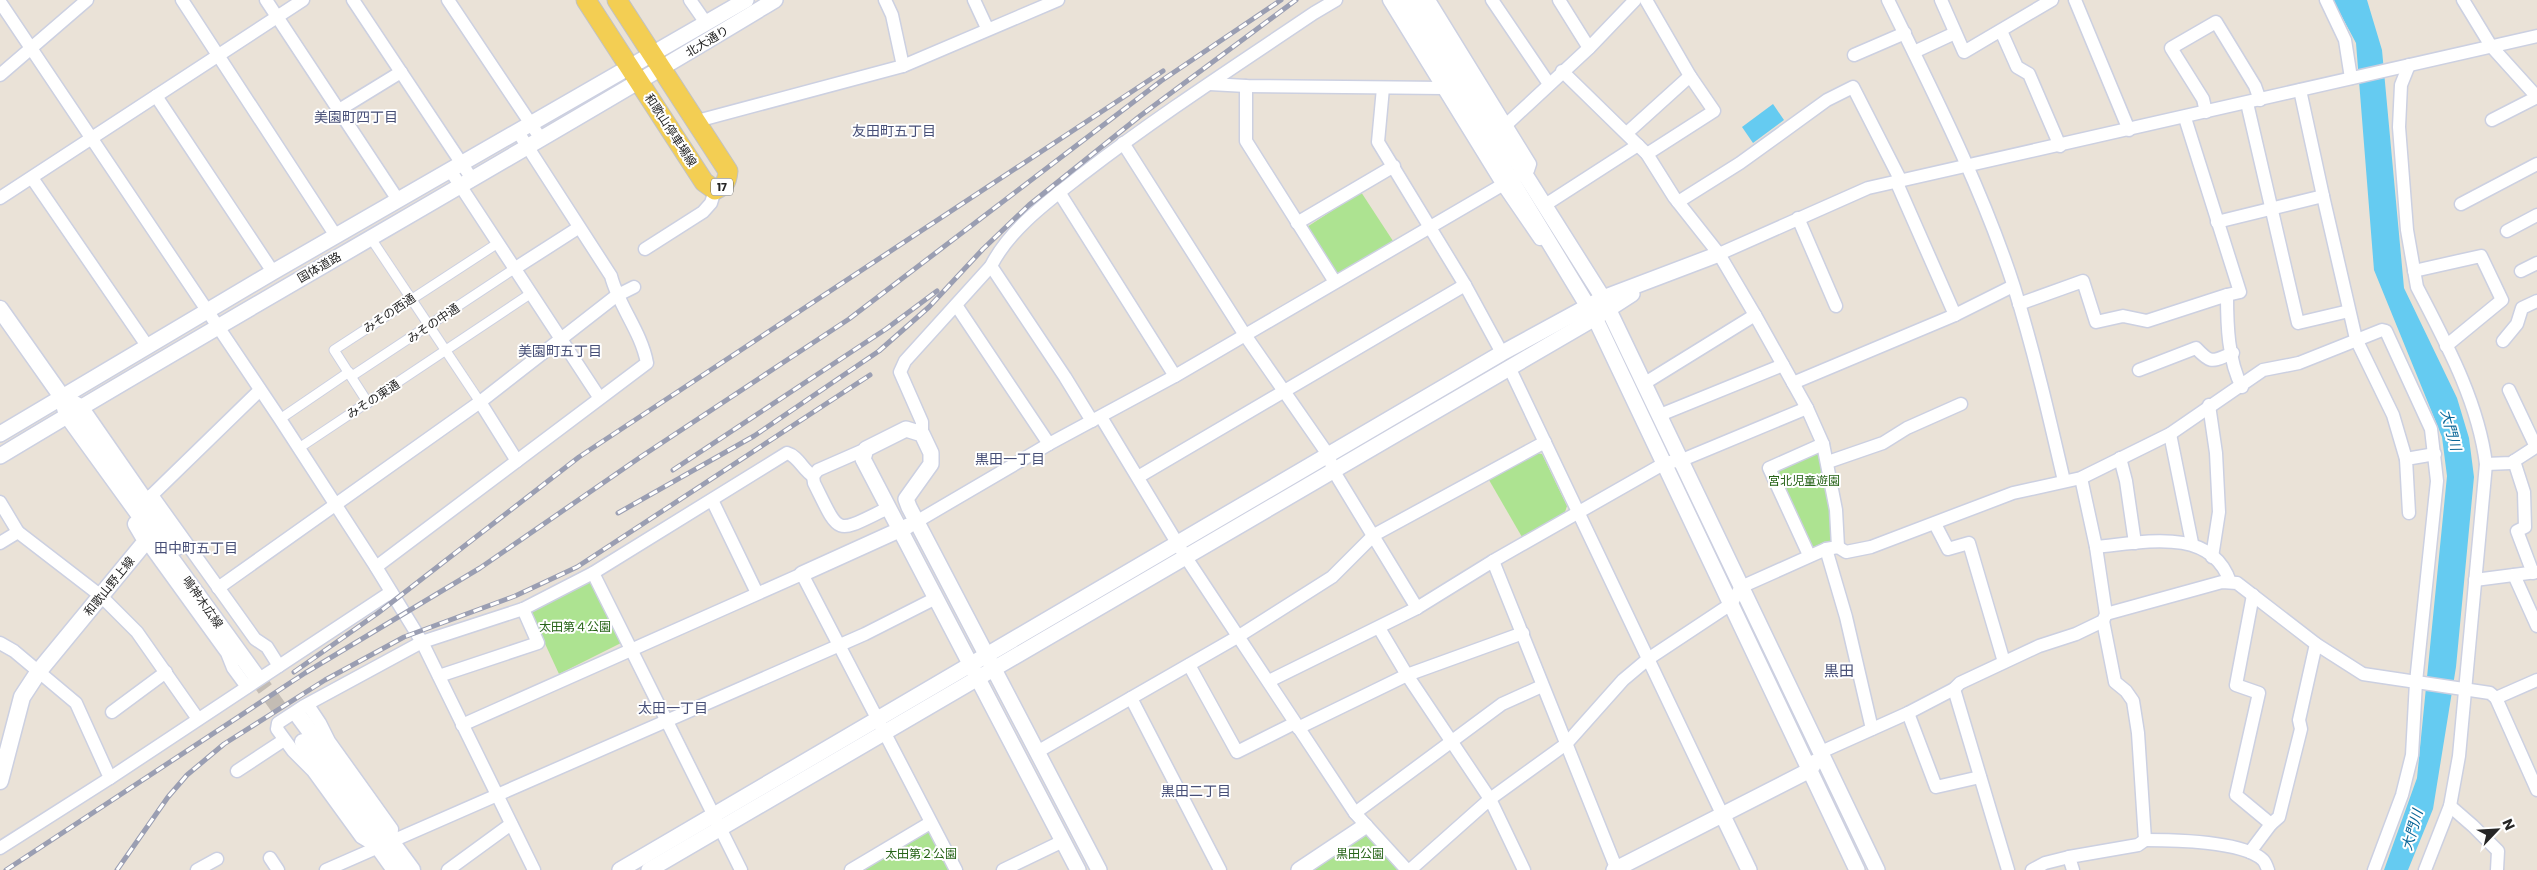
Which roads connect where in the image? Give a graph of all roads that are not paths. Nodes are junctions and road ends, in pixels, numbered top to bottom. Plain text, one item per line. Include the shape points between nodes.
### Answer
1 (87, 0) edge
2 (182, 0) edge
3 (266, 0) edge
4 (303, 0) edge
5 (353, 0) edge
6 (448, 0) edge
7 (586, 0) edge
8 (617, 0) edge
9 (690, 0) edge
10 (746, 0) edge
11 (775, 0) edge
12 (885, 0) edge
13 (974, 0) edge
14 (1056, 0) edge
15 (1336, 0) edge
16 (1389, 0) edge
17 (1402, 0) edge
18 (1415, 0) edge
19 (1429, 0) edge
20 (1492, 0) edge
21 (1559, 0) edge
22 (1635, 0) edge
23 (1646, 0) edge
24 (1888, 0) edge
25 (1941, 0) edge
26 (2052, 0) edge
27 (2075, 0) edge
28 (2326, 0) edge
29 (2463, 0) edge
30 (0, 3) edge
31 (277, 17) junction
32 (706, 23) junction
33 (988, 28) junction
34 (2001, 31) junction
35 (1905, 33) junction
36 (1956, 33) junction
37 (2537, 36) edge
38 (2491, 46) junction
39 (31, 48) junction
40 (1589, 48) junction
41 (1914, 52) junction
42 (1854, 55) dead end
43 (218, 58) junction
44 (658, 61) junction
45 (903, 66) junction
46 (2407, 66) junction
47 (1562, 71) junction
48 (401, 72) junction
49 (0, 75) edge
50 (635, 75) junction
51 (1690, 76) junction
52 (2353, 77) junction
53 (1210, 84) junction
54 (1548, 84) junction
55 (1246, 86) junction
56 (1384, 88) junction
57 (1444, 88) junction
58 (2300, 90) junction
59 (156, 96) junction
60 (2254, 101) junction
61 (339, 110) junction
62 (2206, 112) junction
63 (2185, 118) junction
64 (2492, 120) dead end
65 (697, 121) junction
66 (1507, 124) junction
67 (524, 128) junction
68 (2129, 130) junction
69 (1628, 132) junction
70 (91, 137) junction
71 (541, 139) junction
72 (1123, 143) junction
73 (2060, 146) junction
74 (528, 147) junction
75 (1643, 150) junction
76 (1508, 160) junction
77 (2537, 164) edge
78 (1968, 165) junction
79 (1394, 166) junction
80 (456, 167) junction
81 (32, 178) junction
82 (1513, 179) junction
83 (1898, 181) junction
84 (466, 182) junction
85 (714, 190) junction
86 (1059, 192) junction
87 (2323, 196) junction
88 (0, 198) edge
89 (398, 200) junction
90 (1678, 202) junction
91 (2461, 204) dead end
92 (1545, 205) junction
93 (2271, 209) junction
94 (2537, 215) edge
95 (1798, 218) junction
96 (2217, 222) junction
97 (1297, 223) junction
98 (1429, 227) junction
99 (578, 228) junction
100 (2507, 231) dead end
101 (336, 236) junction
102 (370, 236) junction
103 (498, 243) junction
104 (645, 249) dead end
105 (1718, 254) junction
106 (2537, 263) edge
107 (991, 266) junction
108 (514, 269) junction
109 (2414, 271) junction
110 (2521, 271) dead end
111 (273, 272) junction
112 (1335, 282) junction
113 (1465, 284) junction
114 (2013, 286) junction
115 (634, 287) dead end
116 (530, 294) junction
117 (2227, 295) junction
118 (616, 296) junction
119 (412, 298) junction
120 (2537, 302) edge
121 (1605, 304) junction
122 (2019, 304) junction
123 (956, 305) junction
124 (1836, 306) dead end
125 (0, 309) edge
126 (2349, 311) junction
127 (208, 312) junction
128 (1591, 312) junction
129 (1955, 314) junction
130 (1755, 315) junction
131 (217, 326) junction
132 (430, 326) junction
133 (1245, 335) junction
134 (2356, 338) junction
135 (560, 340) junction
136 (2503, 341) dead end
137 (2446, 346) junction
138 (148, 347) junction
139 (446, 350) junction
140 (1502, 353) junction
141 (2233, 353) junction
142 (1783, 365) junction
143 (1509, 367) junction
144 (2139, 370) dead end
145 (350, 374) junction
146 (1176, 376) junction
147 (1645, 383) junction
148 (1793, 383) junction
149 (2242, 387) junction
150 (260, 390) junction
151 (2509, 390) dead end
152 (1285, 391) junction
153 (62, 397) junction
154 (599, 397) junction
155 (480, 402) junction
156 (368, 403) junction
157 (1962, 404) dead end
158 (2209, 405) junction
159 (1807, 408) junction
160 (74, 411) junction
161 (1660, 415) junction
162 (280, 419) junction
163 (1096, 419) junction
164 (0, 434) edge
165 (922, 434) junction
166 (2170, 434) junction
167 (1545, 442) junction
168 (1049, 444) junction
169 (1823, 444) junction
170 (2536, 446) edge
171 (299, 448) junction
172 (866, 449) junction
173 (2434, 454) junction
174 (0, 456) edge
175 (2120, 458) junction
176 (2406, 459) junction
177 (1682, 460) junction
178 (517, 461) junction
179 (2514, 461) junction
180 (1828, 462) junction
181 (1331, 463) junction
182 (1665, 463) junction
183 (2486, 464) junction
184 (813, 476) junction
185 (1138, 476) junction
186 (2081, 478) junction
187 (2064, 481) junction
188 (143, 500) junction
189 (712, 500) junction
190 (0, 502) edge
191 (336, 504) junction
192 (888, 508) junction
193 (1578, 512) junction
194 (2409, 513) dead end
195 (916, 522) junction
196 (1935, 524) junction
197 (900, 531) junction
198 (18, 532) junction
199 (1374, 535) junction
200 (146, 541) junction
201 (0, 543) edge
202 (2135, 543) junction
203 (2192, 543) junction
204 (2096, 547) junction
205 (1832, 548) junction
206 (1181, 550) junction
207 (1809, 555) junction
208 (2212, 557) junction
209 (1494, 561) junction
210 (376, 567) junction
211 (2535, 572) edge
212 (593, 573) junction
213 (802, 574) junction
214 (2514, 575) junction
215 (2475, 580) junction
216 (2230, 582) junction
217 (1741, 587) junction
218 (218, 588) junction
219 (392, 592) junction
220 (757, 593) junction
221 (2253, 595) junction
222 (101, 596) junction
223 (936, 598) junction
224 (1731, 604) junction
225 (1417, 608) junction
226 (523, 609) junction
227 (2104, 618) junction
228 (2537, 626) edge
229 (1379, 628) junction
230 (1523, 633) junction
231 (1239, 636) junction
232 (422, 642) junction
233 (0, 643) edge
234 (837, 644) junction
235 (2316, 644) junction
236 (630, 648) junction
237 (1648, 659) junction
238 (2004, 662) junction
239 (990, 663) junction
240 (1188, 665) junction
241 (39, 671) junction
242 (166, 672) junction
243 (975, 672) junction
244 (261, 675) junction
245 (1407, 675) junction
246 (439, 676) junction
247 (2537, 680) edge
248 (1269, 681) junction
249 (2418, 682) junction
250 (1542, 686) junction
251 (1954, 689) junction
252 (2462, 689) junction
253 (1131, 698) junction
254 (2496, 698) junction
255 (112, 712) dead end
256 (1908, 713) junction
257 (298, 714) junction
258 (198, 719) junction
259 (878, 719) junction
260 (667, 720) junction
261 (462, 725) junction
262 (1296, 726) junction
263 (1872, 729) junction
264 (884, 734) junction
265 (284, 740) junction
266 (1452, 743) junction
267 (1566, 744) junction
268 (1037, 752) junction
269 (1821, 752) junction
270 (1810, 770) junction
271 (237, 771) dead end
272 (110, 778) junction
273 (1980, 778) junction
274 (0, 780) edge
275 (2537, 790) edge
276 (497, 796) junction
277 (1490, 799) junction
278 (2450, 806) junction
279 (1355, 814) junction
280 (1723, 816) junction
281 (717, 822) junction
282 (930, 823) junction
283 (511, 824) junction
284 (2271, 824) junction
285 (1365, 826) junction
286 (1062, 840) junction
287 (2145, 840) junction
288 (384, 844) junction
289 (0, 848) edge
290 (2250, 852) junction
291 (2069, 857) junction
292 (270, 858) dead end
293 (217, 859) dead end
294 (197, 870) edge
295 (278, 870) edge
296 (326, 870) edge
297 (395, 870) edge
298 (412, 870) edge
299 (448, 870) edge
300 (534, 870) edge
301 (620, 870) edge
302 (649, 870) edge
303 (741, 870) edge
304 (852, 870) edge
305 (956, 870) edge
306 (1003, 870) edge
307 (1078, 870) edge
308 (1099, 870) edge
309 (1220, 870) edge
310 (1299, 870) edge
311 (1409, 870) edge
312 (1524, 870) edge
313 (1616, 870) edge
314 (1749, 870) edge
315 (1857, 870) edge
316 (1877, 870) edge
317 (2008, 870) edge
318 (2032, 870) edge
319 (2073, 870) edge
320 (2268, 870) edge
321 (2374, 870) edge
322 (2425, 870) edge
323 (2497, 870) edge

1 - 39 street
2 - 43 street
3 - 31 street
4 - 31 street
5 - 48 street
6 - 67 street
7 - 50 main road, 和歌山停車場線 / 17
8 - 44 main road, 17
9 - 32 street
10 - 32 street, 北大通り
11 - 44 street, 北大通り
12 - 45 street via 892,15
13 - 33 street
14 - 33 street
15 - 53 street
16 - 57 street
17 - 76 street
18 - 76 street
19 - 66 street
20 - 54 street
21 - 40 street
22 - 40 street
23 - 51 street
24 - 35 street
25 - 36 street
26 - 34 street
27 - 68 street
28 - 52 street via 2345,40
29 - 38 street
30 - 39 street
31 - 43 street
31 - 61 street
32 - 44 street, 北大通り
33 - 45 street
34 - 36 street via 1964,52
34 - 73 street via 2017,68 2029,74
35 - 41 street
35 - 42 street
36 - 41 street
37 - 38 street
38 - 46 street
38 - 64 street via 2537,97
39 - 49 street
39 - 70 street
40 - 47 street
41 - 78 street
43 - 59 street
43 - 101 street
44 - 50 street, 北大通り
44 - 65 main road, 17
45 - 65 street
46 - 52 street
46 - 109 street via 2401,85 2399,127 2407,230
47 - 54 street
47 - 69 street
48 - 61 street
48 - 80 street
50 - 67 street, 国体道路
50 - 71 street, 国体道路
50 - 85 main road, 和歌山停車場線 / 17 via 704,182
51 - 69 street
51 - 75 street via 1714,111
52 - 58 street
53 - 55 street
53 - 72 street
54 - 66 street
55 - 56 street
55 - 97 street via 1246,142
56 - 57 street
56 - 79 street via 1378,142
57 - 82 street
58 - 60 street
58 - 87 street
59 - 70 street
59 - 111 street
60 - 62 street
60 - 62 street via 2255,86 2216,22 2171,48 2203,99
60 - 93 street
61 - 89 street
62 - 63 street
63 - 68 street
63 - 96 street
65 - 85 main road, 17 via 728,170 728,181
66 - 82 street via 1530,164 1528,170
67 - 71 street
67 - 74 street
67 - 80 street, 国体道路
68 - 73 street
69 - 75 street
70 - 81 street
70 - 127 street
71 - 74 street, 国体道路
72 - 86 street
72 - 133 street
73 - 78 street
74 - 84 street, 国体道路
74 - 99 street
75 - 90 street
75 - 92 street
76 - 82 street
77 - 91 street
78 - 83 street
78 - 114 street
79 - 97 street
79 - 98 street
80 - 84 street
80 - 89 street, 国体道路
81 - 88 street
81 - 138 street
82 - 92 street
82 - 98 street
82 - 128 street
83 - 90 street via 1854,87 1827,100 1740,163
83 - 95 street via 1868,188
83 - 129 street
84 - 102 street, 国体道路
84 - 103 street
85 - 104 street via 712,203 703,212
86 - 107 street via 1000,249
86 - 146 street
87 - 93 street
87 - 126 street
89 - 101 street, 国体道路
90 - 105 street
92 - 121 street
93 - 96 street
93 - 126 street via 2298,323
94 - 100 street
95 - 105 street
95 - 124 street
96 - 117 street via 2240,292
97 - 112 street
98 - 112 street
98 - 113 street
99 - 108 street
99 - 118 street via 611,276
101 - 111 street, 国体道路
102 - 119 street
102 - 131 street, 国体道路
103 - 108 street
103 - 119 street, みその西通
105 - 121 street
105 - 130 street
106 - 110 street
107 - 123 street
107 - 163 street
108 - 116 street
108 - 132 street, みその中通
109 - 137 street via 2417,287
109 - 137 street via 2481,256 2502,300
111 - 127 street, 国体道路
112 - 133 street
113 - 140 street
113 - 152 street
114 - 122 street
114 - 129 street
115 - 118 street
116 - 135 street
116 - 139 street, みその東通
117 - 122 street via 2147,321 2123,316 2096,322 2083,281
117 - 141 street
118 - 135 street
118 - 154 street via 645,349 647,363
119 - 132 street
119 - 145 street, みその西通 via 334,350
120 - 136 street via 2522,308 2517,324
121 - 128 street
121 - 147 street
122 - 187 street
123 - 165 street via 905,361 900,372 922,422
123 - 168 street
125 - 153 main road
126 - 134 street
127 - 131 street
127 - 138 street, 国体道路
128 - 140 street
128 - 143 street
128 - 182 street
129 - 148 street
130 - 142 street
130 - 147 street
131 - 150 street
131 - 160 street, 国体道路
132 - 139 street
132 - 145 street, みその中通
133 - 146 street
133 - 152 street
134 - 149 street via 2299,363 2263,370
134 - 173 street via 2386,331 2431,430
134 - 176 street via 2393,416
135 - 154 street
135 - 155 street
137 - 183 street via 2474,407 2483,437
138 - 153 street, 国体道路
139 - 155 street
139 - 156 street, みその東通
140 - 181 street
141 - 144 street via 2212,361 2196,348
141 - 149 street via 2237,378
142 - 148 street
142 - 161 street
143 - 167 street
143 - 181 street
145 - 156 street, みその西通
145 - 162 street, みその中通
146 - 163 street
147 - 161 street
148 - 159 street
149 - 158 street
150 - 162 street
150 - 188 street
151 - 170 street
152 - 181 street
152 - 185 street
153 - 160 main road
153 - 164 street, 国体道路
154 - 178 street
155 - 178 street
155 - 191 street
156 - 171 street, みその東通
157 - 180 street via 1907,428 1883,443
158 - 166 street
158 - 208 street via 2216,453 2219,512
159 - 169 street
159 - 177 street
160 - 174 street, 国体道路
160 - 188 main road
161 - 177 street
162 - 171 street
163 - 168 street
163 - 185 street
165 - 172 street via 906,429
165 - 195 street via 931,453 931,464 906,499
166 - 175 street
166 - 203 street
167 - 193 street
167 - 199 street
168 - 195 street
169 - 180 street
169 - 207 street via 1769,468
170 - 179 street
171 - 191 street
172 - 184 street via 818,470
172 - 192 street via 863,459
173 - 176 street
173 - 249 street via 2437,481
175 - 186 street
175 - 202 street
176 - 194 street
177 - 182 street
177 - 217 street
178 - 210 street
179 - 183 street
179 - 211 street via 2524,492 2524,527 2517,531
180 - 205 street via 1836,510
181 - 199 street
181 - 206 street
182 - 193 street
182 - 224 street
183 - 215 street
184 - 189 street via 787,453
184 - 192 street via 834,522 841,527 848,527
185 - 206 street
186 - 187 street
186 - 204 street
187 - 196 street via 2013,493
188 - 200 main road via 133,519
188 - 218 street
188 - 244 main road, 鳴神木広線
189 - 212 street
189 - 220 street
190 - 198 street
191 - 210 street
191 - 218 street
192 - 197 street
193 - 209 street
193 - 237 street
195 - 197 street
195 - 239 street
196 - 205 street via 1871,547 1846,552
196 - 238 street via 1948,549 1969,543
197 - 213 street
197 - 223 street
198 - 201 street
198 - 222 street
199 - 225 street
199 - 231 street via 1332,577
200 - 222 main road, 和歌山野上線
200 - 244 street via 227,653 233,668
202 - 203 street via 2160,540
202 - 204 street
203 - 208 street
204 - 227 street
205 - 207 street
205 - 263 street
206 - 231 street
206 - 239 street
207 - 217 street
208 - 216 street via 2226,571
209 - 225 street
209 - 230 street
210 - 219 street
211 - 214 street
212 - 226 street
212 - 236 street
213 - 220 street
213 - 234 street
214 - 215 street
214 - 228 street
215 - 252 street
216 - 221 street via 2237,583
216 - 227 street
217 - 224 street
217 - 269 street
218 - 244 street via 255,639 267,647
219 - 232 street
219 - 244 street
220 - 236 street
221 - 235 street
221 - 284 street via 2236,685 2259,693 2236,795
222 - 241 main road, 和歌山野上線
222 - 242 street via 137,632
223 - 234 street via 865,634
223 - 243 street
224 - 237 street
224 - 270 street
225 - 229 street
226 - 232 street
226 - 246 street via 538,643
227 - 238 street
227 - 287 street via 2115,682 2133,701
229 - 245 street
229 - 248 street
230 - 245 street
230 - 250 street
231 - 240 street
231 - 248 street
232 - 246 street
232 - 257 street
233 - 241 street
234 - 259 street
234 - 260 street
235 - 249 street via 2363,674
235 - 284 street via 2299,720 2301,730 2278,817
236 - 260 street
236 - 261 street
237 - 267 street via 1623,680
237 - 280 street
238 - 251 street
239 - 243 street
239 - 268 street
240 - 253 street
240 - 262 street via 1237,752
241 - 272 street via 76,703
241 - 274 main road, 和歌山野上線 via 22,697
242 - 255 street
242 - 258 street
243 - 259 street
243 - 264 street
243 - 286 street
244 - 258 street
245 - 262 street
245 - 266 street
246 - 261 street
247 - 254 street
248 - 262 street
249 - 252 street
249 - 321 street via 2412,754 2402,796
250 - 266 street via 1502,704
250 - 267 street
251 - 256 street
251 - 273 street
252 - 254 street via 2490,693
252 - 278 street via 2459,756
253 - 268 street
253 - 309 street
254 - 275 street
256 - 263 street
256 - 273 street via 1936,787
257 - 265 street via 278,723 277,729
257 - 288 main road
257 - 288 street via 320,722 329,742 392,829
258 - 272 street
259 - 264 street
259 - 281 street
260 - 276 street
260 - 281 street
261 - 276 street
262 - 279 street
263 - 269 street
264 - 281 street
264 - 282 street
265 - 271 street
265 - 288 street via 313,771 361,837
266 - 277 street
266 - 279 street
267 - 277 street
267 - 313 street
268 - 308 street
269 - 270 street
269 - 316 street
270 - 280 street
270 - 315 street
272 - 289 street
273 - 317 street
276 - 283 street
276 - 288 street
277 - 311 street
277 - 312 street
278 - 322 street
278 - 323 street via 2498,851
279 - 285 street
280 - 313 street
280 - 314 street
281 - 301 street
281 - 302 street
281 - 303 street
282 - 304 street
282 - 305 street
283 - 299 street
283 - 300 street
284 - 290 street
285 - 310 street
285 - 311 street
286 - 306 street
286 - 307 street
287 - 290 street via 2235,847
287 - 291 street via 2138,845
288 - 296 street
288 - 297 main road
288 - 298 main road
290 - 320 street via 2263,860
291 - 318 street
291 - 319 street
292 - 295 street
293 - 294 street

